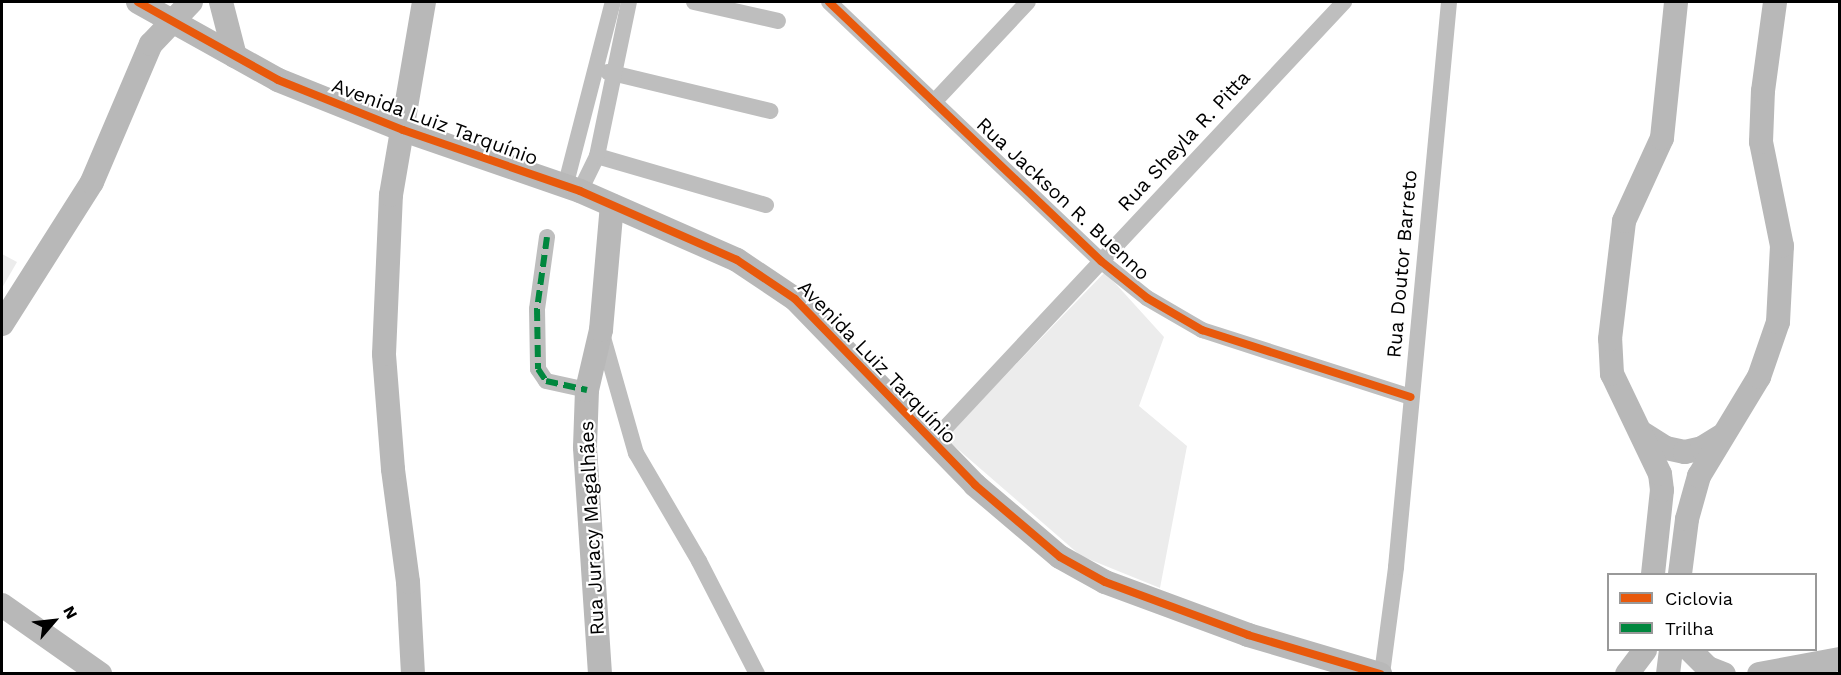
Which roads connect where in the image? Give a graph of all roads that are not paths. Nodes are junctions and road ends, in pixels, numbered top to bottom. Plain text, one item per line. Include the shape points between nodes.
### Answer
1 (190, 2) edge
2 (221, 2) edge
3 (424, 2) edge
4 (613, 2) edge
5 (629, 2) edge
6 (694, 2) edge
7 (828, 2) edge
8 (1028, 2) edge
9 (1344, 2) edge
10 (1449, 2) edge
11 (1676, 2) edge
12 (1775, 2) edge
13 (144, 5) edge
14 (176, 21) junction
15 (778, 21) dead end
16 (615, 27) junction
17 (151, 44) junction
18 (235, 56) junction
19 (596, 68) junction
20 (616, 74) junction
21 (934, 102) junction
22 (770, 111) dead end
23 (582, 121) junction
24 (403, 130) junction
25 (603, 131) junction
26 (597, 156) junction
27 (572, 189) junction
28 (612, 205) junction
29 (766, 205) dead end
30 (547, 237) dead end
31 (1101, 261) junction
32 (2, 324) edge
33 (601, 330) junction
34 (587, 390) junction
35 (1411, 397) junction
36 (1642, 433) junction
37 (1722, 436) junction
38 (932, 442) junction
39 (1660, 505) junction
40 (1687, 523) junction
41 (1653, 573) edge
42 (1680, 573) edge
43 (2, 605) edge
44 (1644, 651) edge
45 (1645, 651) edge
46 (1671, 651) edge
47 (1691, 651) edge
48 (1832, 664) edge
49 (100, 674) edge
50 (413, 674) edge
51 (600, 674) edge
52 (757, 674) edge
53 (1381, 674) edge
54 (1627, 674) edge
55 (1644, 674) edge
56 (1668, 674) edge
57 (1724, 674) edge
58 (1759, 674) edge

1 - 13 street
1 - 14 street
2 - 18 street
3 - 24 street
4 - 16 street
5 - 16 street
6 - 15 street
7 - 21 street, Rua Jackson R. Buenno
8 - 21 street
9 - 31 street, Rua Sheyla R. Pitta
10 - 35 street, Rua Doutor Barreto
11 - 36 street via 1662,138 1624,221 1610,339 1612,374
12 - 37 street via 1763,91 1761,142 1782,246 1778,322 1759,377
13 - 14 street, Avenida Luiz Tarquínio
13 - 17 street
14 - 17 street
14 - 18 street, Avenida Luiz Tarquínio
16 - 19 street
16 - 20 street
17 - 32 street via 92,182
18 - 24 street, Avenida Luiz Tarquínio via 278,80
19 - 20 street
19 - 23 street
20 - 22 street
20 - 25 street
21 - 31 street, Rua Jackson R. Buenno
23 - 25 street
23 - 27 street
24 - 27 street, Avenida Luiz Tarquínio
24 - 50 street via 391,195 384,354 393,469 408,582
25 - 26 street
26 - 27 street
26 - 29 street
27 - 28 street, Avenida Luiz Tarquínio
28 - 33 street, Rua Juracy Magalhães
28 - 38 street, Avenida Luiz Tarquínio via 764,276 795,299
30 - 34 street via 537,309 538,369 546,381
31 - 35 street, Rua Jackson R. Buenno via 1148,298 1202,330
31 - 38 street, Rua Sheyla R. Pitta
33 - 34 street, Rua Juracy Magalhães
33 - 52 street via 636,453 699,561
34 - 51 street, Rua Juracy Magalhães via 585,447
35 - 53 street, Rua Doutor Barreto
36 - 37 street via 1666,448 1685,452 1702,448
36 - 39 street via 1660,474
37 - 40 street via 1699,476
38 - 53 street, Avenida Luiz Tarquínio via 975,485 1060,557 1105,582 1248,636
39 - 40 street via 1680,502
39 - 41 street
40 - 42 street
43 - 49 street
44 - 54 street
45 - 55 street
46 - 56 street
47 - 57 street via 1708,668
48 - 58 street

